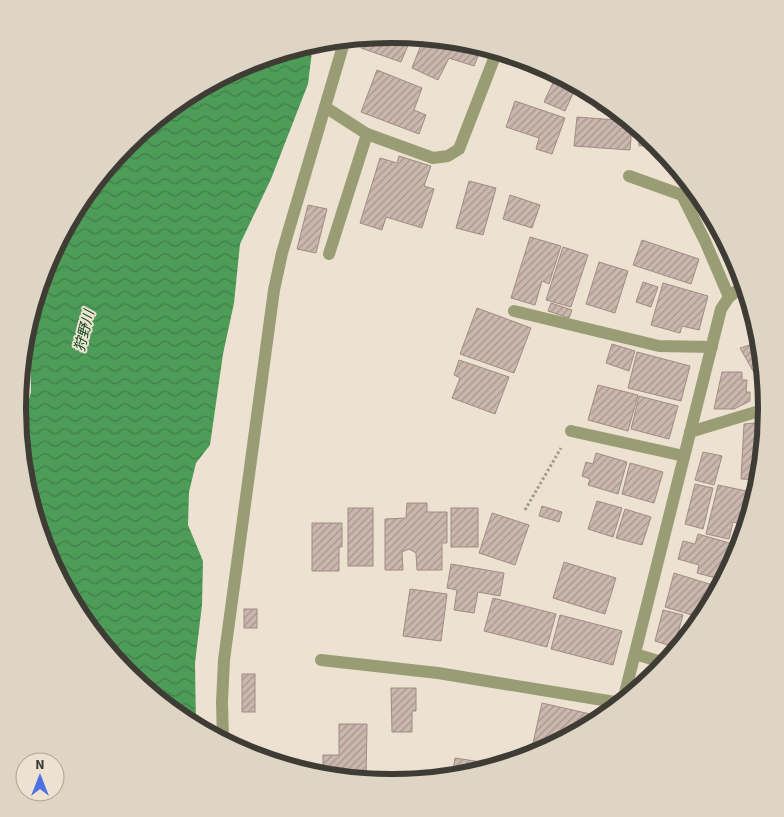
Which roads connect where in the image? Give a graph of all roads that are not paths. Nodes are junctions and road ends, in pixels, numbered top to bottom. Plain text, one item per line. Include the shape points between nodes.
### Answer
1 (343, 46) edge
2 (495, 57) edge
3 (325, 107) junction
4 (367, 134) junction
5 (629, 176) dead end
6 (329, 254) dead end
7 (738, 290) edge
8 (728, 297) junction
9 (514, 311) dead end
10 (712, 347) junction
11 (758, 411) edge
12 (571, 431) road end
13 (690, 432) junction
14 (684, 456) junction
15 (635, 654) junction
16 (321, 660) dead end
17 (657, 661) edge
18 (625, 690) edge
19 (613, 701) edge
20 (223, 733) edge

1 - 3 street
2 - 4 street via 459,149 448,156 433,158
3 - 4 street
3 - 20 street via 274,290 224,660
4 - 6 street
5 - 8 street via 682,195
7 - 8 street
8 - 10 street via 721,309
9 - 10 street via 658,346
10 - 13 street
11 - 13 street
12 - 14 street
13 - 14 street
14 - 15 street
15 - 17 street
15 - 18 street
16 - 19 street via 438,673

